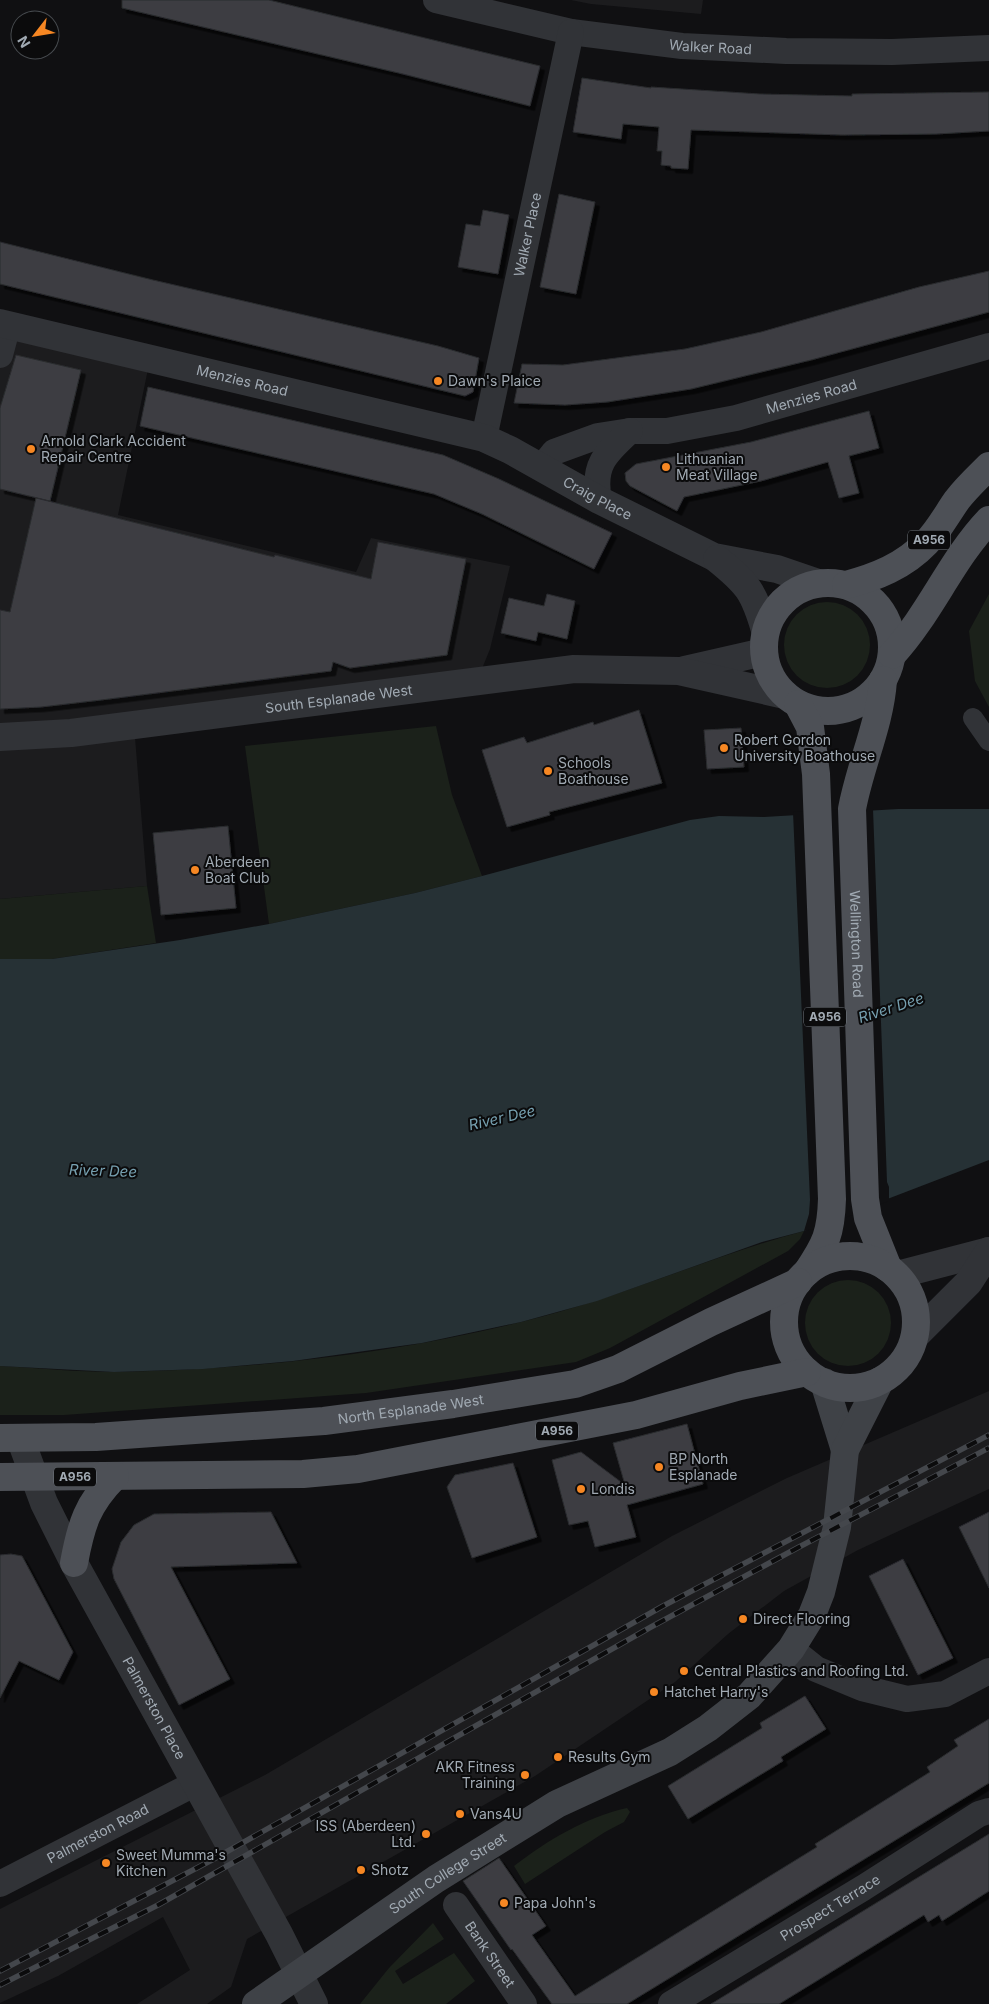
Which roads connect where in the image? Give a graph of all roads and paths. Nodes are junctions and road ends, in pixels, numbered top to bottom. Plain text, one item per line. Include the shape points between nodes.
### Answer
1 (436, 0) edge
2 (572, 32) junction
3 (989, 48) edge
4 (4, 324) edge
5 (989, 346) edge
6 (0, 355) edge
7 (630, 431) junction
8 (484, 438) junction
9 (989, 466) edge
10 (542, 467) junction
11 (599, 500) junction
12 (989, 520) edge
13 (714, 556) junction
14 (818, 583) junction
15 (846, 585) junction
16 (764, 641) junction
17 (892, 654) junction
18 (679, 671) junction
19 (883, 680) junction
20 (792, 700) junction
21 (973, 718) dead end
22 (0, 737) edge
23 (987, 738) edge
24 (989, 1251) edge
25 (893, 1272) junction
26 (803, 1277) junction
27 (915, 1336) junction
28 (815, 1377) junction
29 (880, 1381) junction
30 (10, 1438) edge
31 (845, 1450) junction
32 (115, 1476) junction
33 (0, 1477) edge
34 (34, 1477) junction
35 (74, 1563) junction
36 (791, 1649) junction
37 (989, 1671) edge
38 (194, 1784) junction
39 (989, 1812) edge
40 (0, 1884) edge
41 (456, 1905) dead end
42 (300, 1973) junction
43 (256, 2004) edge
44 (314, 2004) edge
45 (524, 2004) edge
46 (671, 2004) edge

1 - 2 street, Walker Road
2 - 3 street, Walker Road via 682,46 786,50 892,52
2 - 8 street, Walker Place
4 - 6 street
4 - 8 street, Menzies Road
5 - 7 street, Menzies Road via 736,418 668,431
7 - 10 street, Menzies Road via 598,436 554,452
7 - 11 street via 600,462 596,485
8 - 10 street, Craig Place
9 - 15 main road, A956 via 910,558 878,575
10 - 11 street, Craig Place
11 - 13 street, Craig Place
12 - 17 main road, A956 via 969,544 908,637
13 - 14 street, Craig Place via 777,569
13 - 16 street, Craig Place via 750,590 756,601
14 - 15 main road, A956
14 - 16 main road, A956 via 805,586 782,602 772,615
15 - 17 main road, A956 via 860,591 882,611 892,640
16 - 18 street, South Esplanade West
16 - 20 main road, A956 via 770,675
17 - 19 main road, A956
18 - 20 street, South Esplanade West
18 - 22 street, South Esplanade West via 574,669 71,733
19 - 20 main road, A956 via 871,695 855,706 836,711 817,710
19 - 25 main road, Wellington Road / A956 via 881,704 852,809 865,1199 868,1218
20 - 26 main road, A956 via 810,727 813,744 832,1199 831,1225 823,1248
21 - 23 street
24 - 25 street
24 - 27 street via 969,1282
25 - 26 main road via 873,1260 856,1256 838,1257 822,1262
25 - 27 main road, A956 via 910,1293 916,1314
26 - 28 main road, A956 via 790,1296 784,1328 796,1359
26 - 30 main road, North Esplanade West via 618,1369 576,1384 324,1421 96,1437
27 - 29 main road, A956 via 908,1354 896,1370
28 - 29 main road, A956 via 842,1388 862,1387
28 - 31 main road, South College Street
28 - 32 main road, A956 via 770,1378 627,1416 358,1469 303,1474
29 - 31 main road, South College Street
30 - 34 street, Palmerston Place
31 - 36 main road, South College Street via 837,1527 821,1592 812,1615
32 - 34 main road, A956
32 - 35 main road via 93,1500
33 - 34 main road, A956
34 - 35 street, Palmerston Place
35 - 38 street, Palmerston Place
36 - 37 street via 816,1669 862,1688 907,1699 945,1694
36 - 42 main road, South College Street via 749,1696 708,1728 670,1752 557,1804 436,1879
38 - 40 street, Palmerston Road
38 - 42 street, Palmerston Place
39 - 46 street, Prospect Terrace via 979,1814
41 - 45 street, Bank Street
42 - 43 main road, South College Street
42 - 44 street, Palmerston Place

